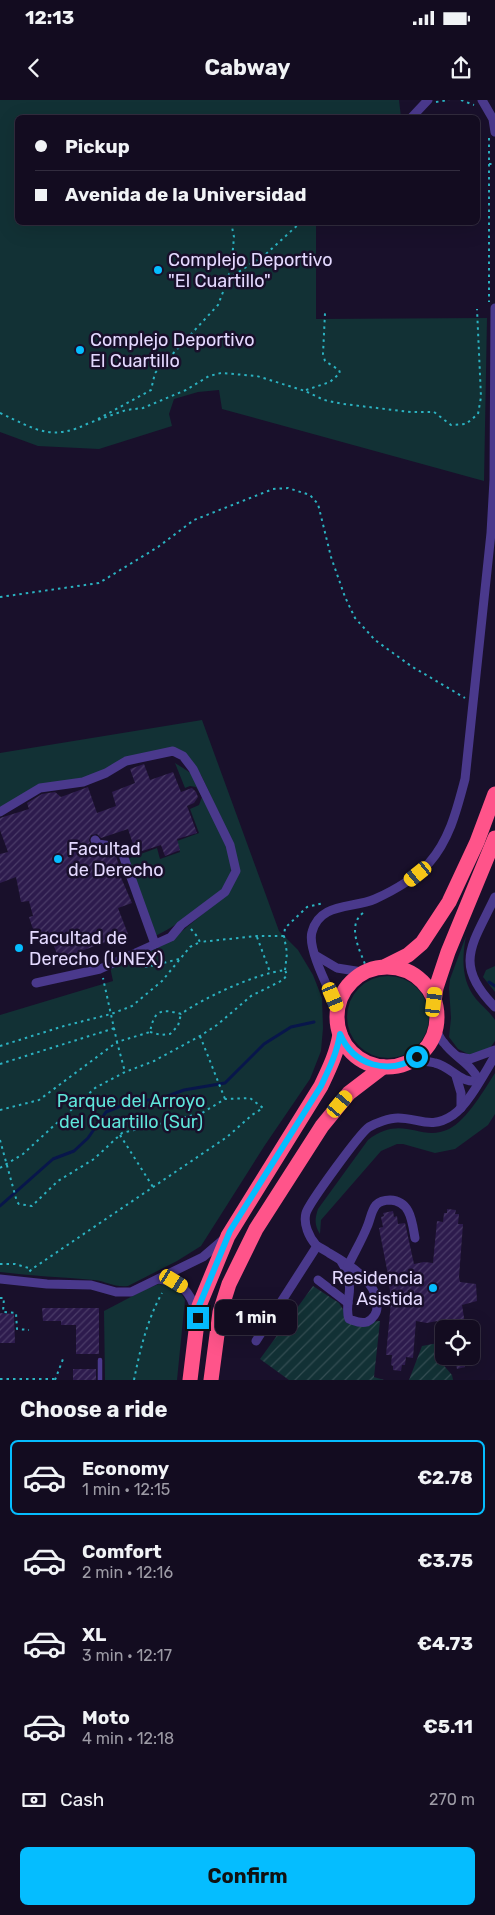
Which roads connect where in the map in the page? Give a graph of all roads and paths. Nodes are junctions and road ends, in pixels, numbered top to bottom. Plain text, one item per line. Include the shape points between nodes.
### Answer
1 (415, 100) edge
2 (428, 100) edge
3 (461, 100) edge
4 (480, 103) edge
5 (412, 115) edge
6 (414, 115) edge
7 (492, 134) edge
8 (489, 164) junction
9 (495, 164) edge
10 (232, 225) edge
11 (298, 225) edge
12 (228, 279) junction
13 (492, 306) edge
14 (476, 310) dead end
15 (324, 313) dead end
16 (305, 391) junction
17 (0, 413) edge
18 (92, 422) junction
19 (0, 596) edge
20 (474, 701) junction
21 (495, 794) edge
22 (0, 812) edge
23 (495, 838) edge
24 (95, 840) dead end
25 (495, 898) edge
26 (331, 901) dead end
27 (365, 911) dead end
28 (181, 925) junction
29 (257, 936) junction
30 (284, 936) junction
31 (200, 942) junction
32 (155, 944) junction
33 (315, 955) junction
34 (179, 959) junction
35 (119, 960) junction
36 (386, 966) junction
37 (100, 969) junction
38 (285, 970) junction
39 (366, 971) junction
40 (270, 972) junction
41 (36, 983) dead end
42 (434, 1002) junction
43 (495, 1007) edge
44 (337, 1008) junction
45 (111, 1014) junction
46 (181, 1014) junction
47 (115, 1028) junction
48 (435, 1029) junction
49 (150, 1032) junction
50 (340, 1034) junction
51 (200, 1036) junction
52 (117, 1042) junction
53 (0, 1046) edge
54 (495, 1050) edge
55 (495, 1056) edge
56 (457, 1057) junction
57 (411, 1060) junction
58 (0, 1064) edge
59 (384, 1067) junction
60 (125, 1072) junction
61 (456, 1076) junction
62 (479, 1081) junction
63 (225, 1099) junction
64 (460, 1109) junction
65 (0, 1110) edge
66 (120, 1134) junction
67 (0, 1140) edge
68 (8, 1164) junction
69 (0, 1168) edge
70 (152, 1187) junction
71 (228, 1236) junction
72 (415, 1238) dead end
73 (317, 1246) junction
74 (345, 1263) junction
75 (0, 1264) edge
76 (32, 1269) junction
77 (0, 1279) edge
78 (159, 1279) junction
79 (318, 1280) dead end
80 (22, 1281) junction
81 (162, 1293) dead end
82 (0, 1298) edge
83 (348, 1303) junction
84 (198, 1318) junction
85 (30, 1330) dead end
86 (256, 1341) dead end
87 (63, 1359) dead end
88 (100, 1360) dead end
89 (0, 1379) edge
90 (55, 1379) edge
91 (100, 1380) edge
92 (134, 1380) edge
93 (190, 1380) edge
94 (211, 1380) edge

1 - 5 street
2 - 6 street
3 - 4 path
4 - 7 street via 493,119
7 - 8 path
8 - 9 path
8 - 13 path
10 - 12 path via 234,237
11 - 12 path via 266,254
12 - 18 path via 217,307 154,373 150,390
13 - 20 street via 494,480
14 - 16 path via 481,397 478,414 466,424 451,424 434,412 343,404
15 - 16 path via 323,354 325,361 340,374 330,382
16 - 18 path via 257,376 221,373 142,408
17 - 18 path via 52,434 65,433
19 - 20 path via 99,583 158,547 194,520 273,488 288,488 310,495 318,504 331,558 355,618 375,640 411,666
20 - 33 street via 465,780 457,812 443,844 430,862 404,885 374,900 325,912 316,920 311,934
21 - 36 highway via 478,842 449,902 422,943 408,955
22 - 28 street via 40,788 83,782 126,762 173,752 183,756 198,777 230,845 236,871 225,892
23 - 42 highway via 448,952
24 - 32 street via 98,844 117,848 123,855
25 - 43 street via 469,957 470,972 481,993
26 - 30 path via 307,908 285,928
27 - 39 path via 358,917 355,933
28 - 31 path via 192,930
28 - 32 street via 170,937
29 - 30 path
29 - 31 path
29 - 40 path
30 - 38 path
31 - 34 path
32 - 35 street
33 - 39 street via 337,968
33 - 44 street
34 - 35 path via 148,967
34 - 45 path via 162,981 132,1006
35 - 37 street
36 - 39 highway
36 - 42 highway via 413,974 424,984
37 - 41 street
37 - 45 path
38 - 40 path
38 - 51 path via 287,975 283,980 250,996
39 - 44 highway via 346,987
40 - 46 path via 197,1003
42 - 48 highway
44 - 50 highway
45 - 47 path
45 - 53 path
46 - 49 path via 178,1026 170,1034
46 - 49 path via 168,1010 159,1012 152,1019
47 - 52 path
47 - 58 path
48 - 56 street
48 - 57 highway via 426,1047
49 - 52 path
50 - 59 highway via 354,1055
50 - 71 highway via 331,1066 321,1086
51 - 60 path via 154,1061
51 - 63 path
52 - 60 path
52 - 65 path via 39,1100
54 - 56 street via 470,1059
55 - 62 street
56 - 62 street via 472,1069
57 - 59 highway via 398,1066
57 - 61 street via 436,1063
59 - 94 highway via 349,1093 322,1126 256,1229 229,1284 220,1312
60 - 68 path via 95,1088
61 - 62 street via 471,1082
61 - 64 street via 461,1093
62 - 64 street
63 - 66 path via 202,1113
63 - 70 path via 250,1098 264,1108 228,1137
64 - 73 street via 437,1122 398,1118 368,1128 306,1212 305,1223
66 - 68 path via 94,1159 58,1181 32,1206 17,1202
66 - 70 path
67 - 68 path
68 - 69 path
70 - 76 path
71 - 78 street via 203,1257
71 - 84 highway via 199,1306
72 - 74 street via 406,1206 397,1201 379,1202 368,1227
73 - 74 street
73 - 86 street
74 - 83 street via 349,1273
74 - 83 street via 370,1285 378,1302 377,1311 367,1322 358,1323 348,1319
75 - 76 path
76 - 80 path
77 - 80 street
78 - 80 street via 131,1292 116,1292 91,1285
78 - 84 street via 174,1281 183,1287 193,1300
79 - 83 street
81 - 92 path via 142,1341
82 - 85 path via 4,1298 3,1312 16,1313 17,1329
84 - 93 highway
87 - 90 path
88 - 91 lane
89 - 90 path

